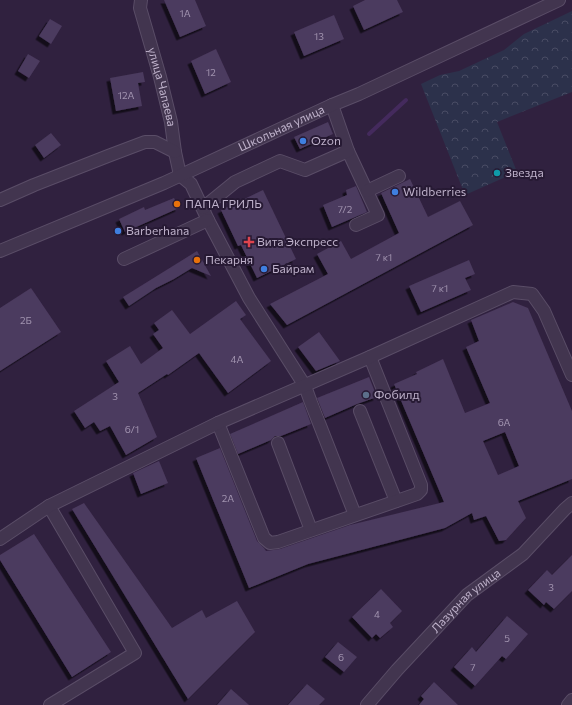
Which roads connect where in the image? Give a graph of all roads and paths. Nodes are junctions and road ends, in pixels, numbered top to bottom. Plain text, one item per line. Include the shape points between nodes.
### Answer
1 (141, 0) edge
2 (559, 0) edge
3 (332, 105) junction
4 (348, 151) junction
5 (175, 152) junction
6 (180, 175) junction
7 (399, 176) dead end
8 (367, 191) junction
9 (0, 200) edge
10 (202, 208) junction
11 (208, 220) junction
12 (356, 225) dead end
13 (0, 251) edge
14 (124, 259) dead end
15 (370, 357) junction
16 (572, 375) edge
17 (305, 386) junction
18 (360, 411) dead end
19 (218, 423) junction
20 (278, 443) dead end
21 (396, 501) junction
22 (572, 503) edge
23 (49, 506) junction
24 (355, 515) junction
25 (311, 530) junction
26 (0, 539) edge
27 (572, 700) edge
28 (50, 705) edge
29 (367, 705) edge
30 (568, 705) edge

1 - 5 street, улица Чапаева via 140,8 171,122
2 - 3 street, Школьная улица
3 - 4 street
3 - 6 street, Школьная улица
4 - 8 street
4 - 10 street via 305,170 280,162 235,182
5 - 6 street, улица Чапаева
5 - 9 street via 155,142 145,142
6 - 10 street via 190,184
6 - 13 street, Школьная улица
7 - 8 street
8 - 12 street via 378,215
10 - 11 street
11 - 14 street
11 - 17 street via 249,298
15 - 16 street via 513,292 532,294 544,311
15 - 17 street
15 - 21 street via 421,484 421,490 417,494
17 - 19 street
17 - 24 street
18 - 21 street
19 - 23 street
19 - 25 street via 264,538 270,543 278,542
20 - 25 street
21 - 24 street
22 - 29 street, Лазурная улица via 523,554 467,595
23 - 26 street
23 - 28 street via 134,653
24 - 25 street
27 - 30 street

